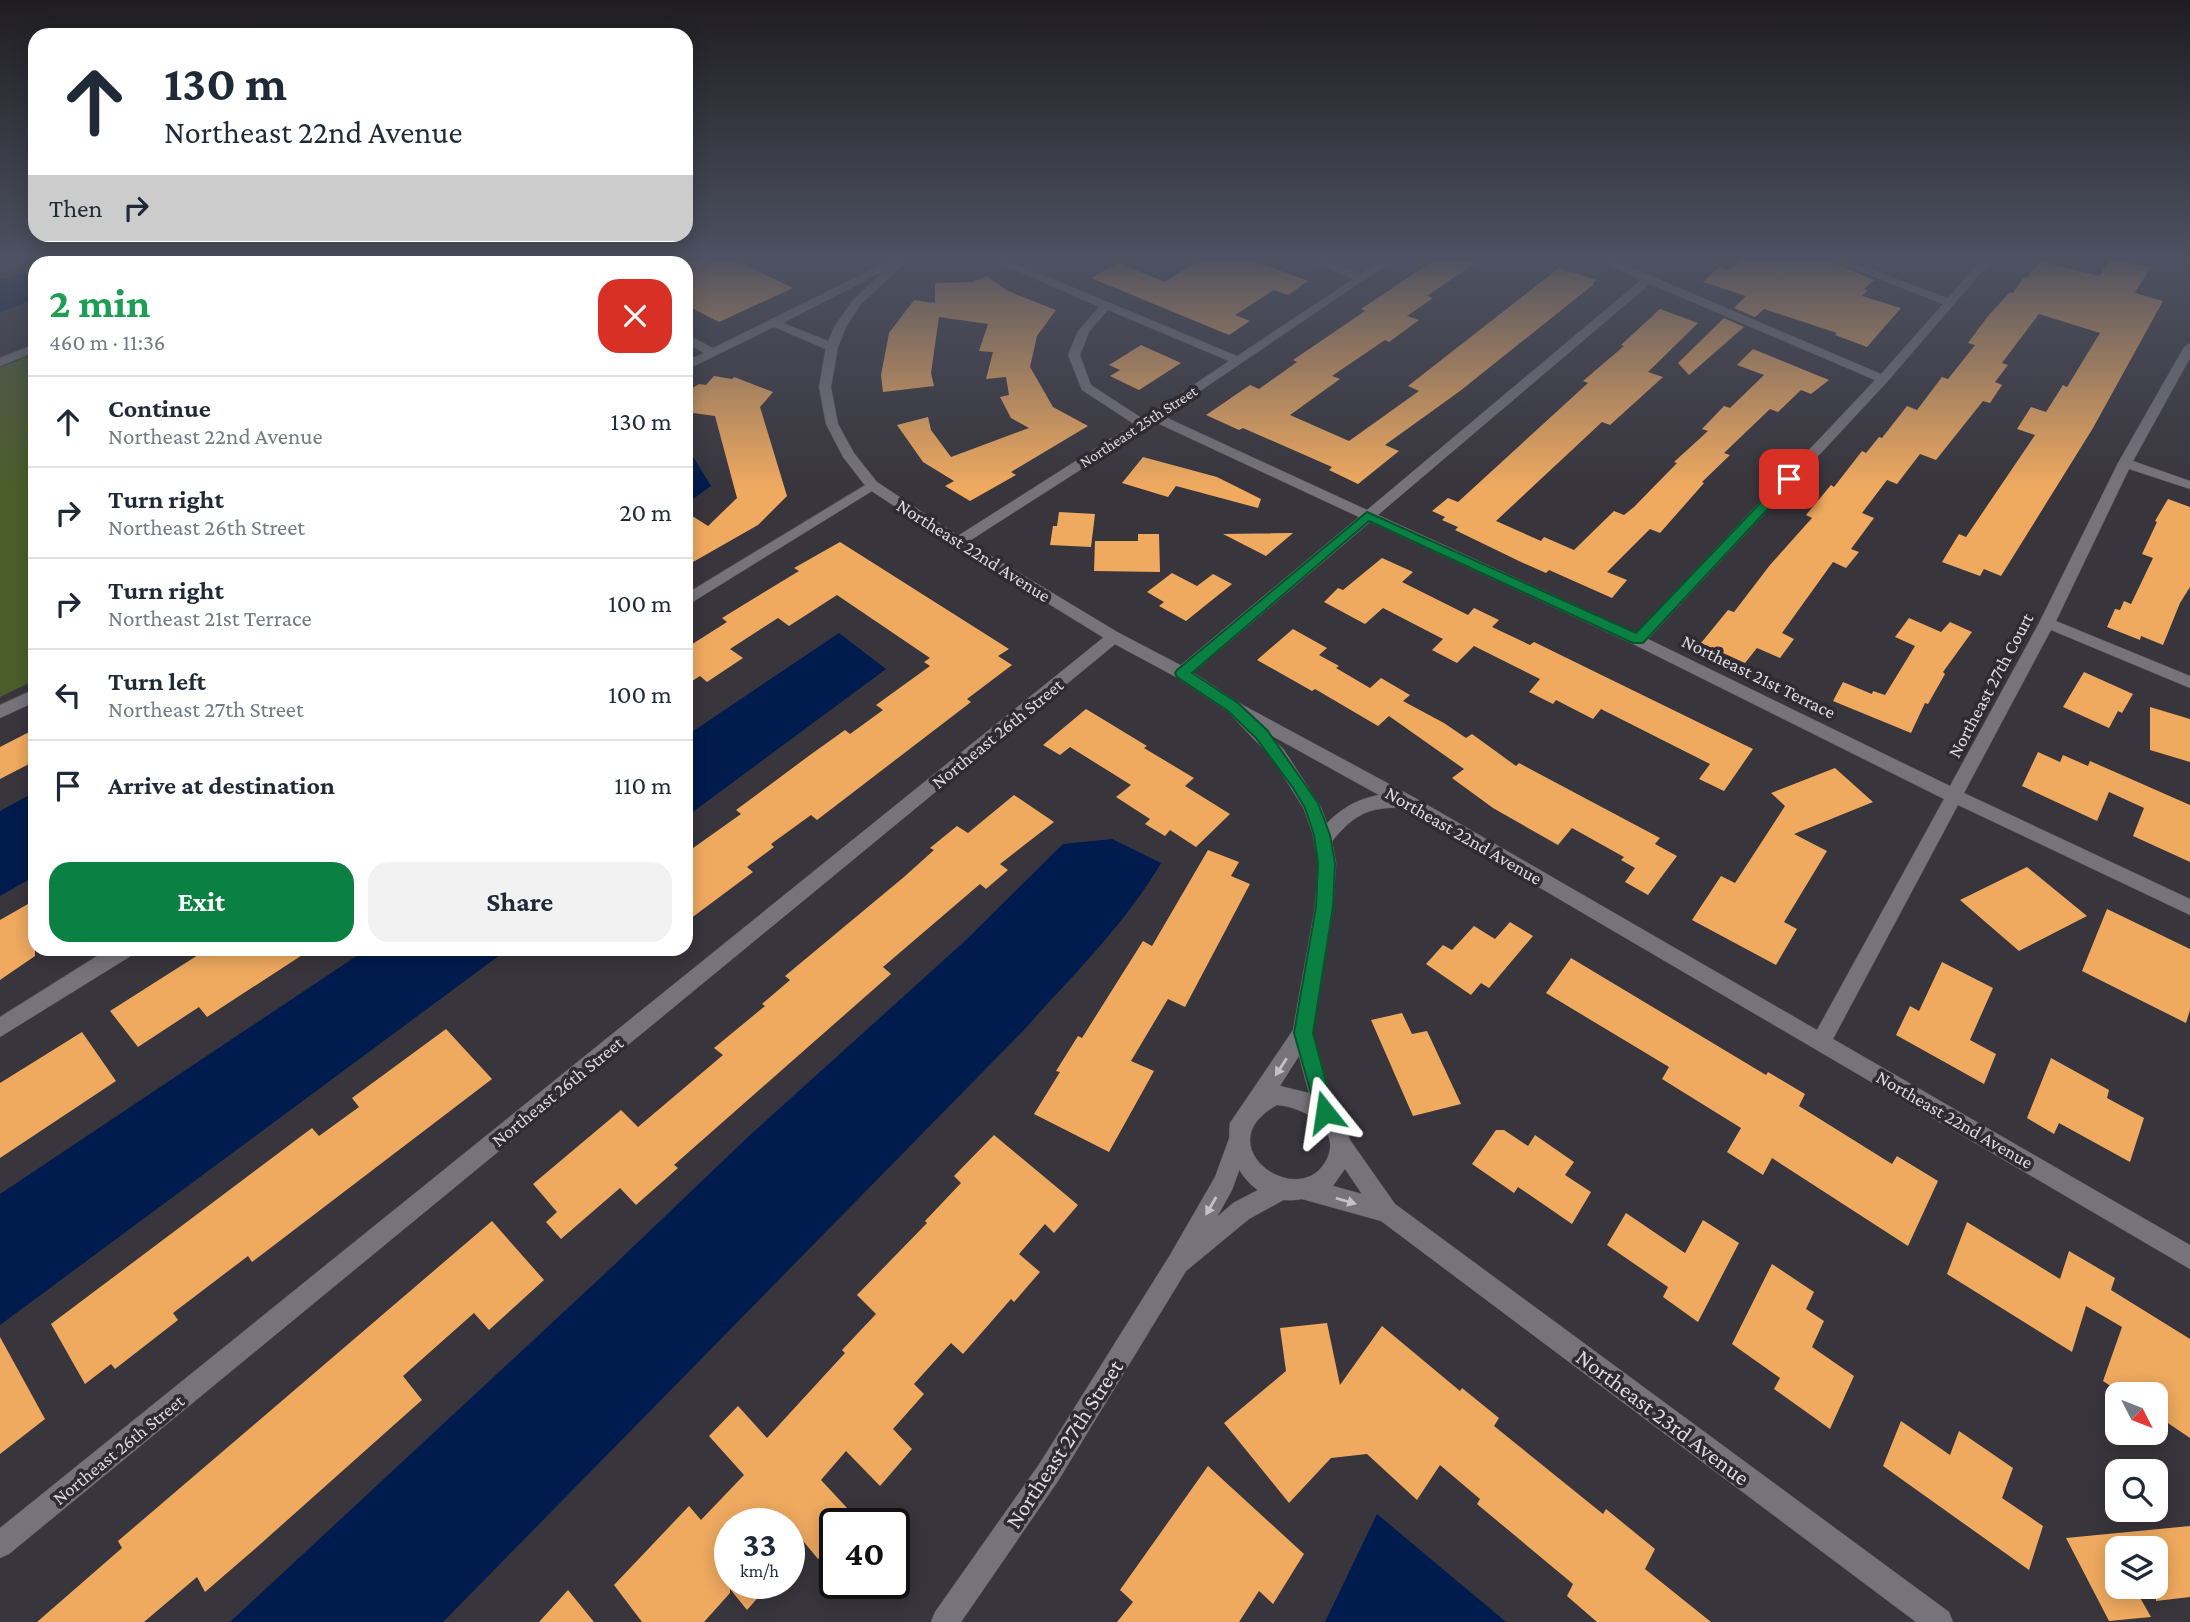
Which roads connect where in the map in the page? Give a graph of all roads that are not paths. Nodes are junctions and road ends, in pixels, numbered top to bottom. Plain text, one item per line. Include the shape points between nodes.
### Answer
1 (746, 337) edge
2 (807, 337) edge
3 (836, 337) edge
4 (1082, 337) edge
5 (1180, 337) edge
6 (1272, 337) edge
7 (1580, 337) edge
8 (1784, 337) edge
9 (1921, 337) edge
10 (693, 342) edge
11 (832, 347) junction
12 (2190, 347) edge
13 (28, 351) edge
14 (713, 353) junction
15 (1236, 360) junction
16 (0, 362) edge
17 (693, 363) edge
18 (1883, 379) junction
19 (1148, 421) junction
20 (2125, 463) junction
21 (872, 485) junction
22 (2190, 485) edge
23 (1367, 516) junction
24 (958, 542) junction
25 (693, 597) edge
26 (2047, 623) junction
27 (1114, 636) junction
28 (1638, 640) junction
29 (1182, 673) junction
30 (2190, 682) edge
31 (28, 698) edge
32 (1233, 707) junction
33 (0, 712) edge
34 (1954, 796) junction
35 (1411, 804) junction
36 (1323, 840) junction
37 (2190, 907) edge
38 (114, 956) edge
39 (0, 1028) edge
40 (1303, 1033) junction
41 (1822, 1041) junction
42 (1259, 1100) junction
43 (1325, 1112) junction
44 (1339, 1142) junction
45 (1238, 1143) junction
46 (1281, 1189) junction
47 (1305, 1189) junction
48 (1387, 1212) junction
49 (2190, 1258) edge
50 (1178, 1263) junction
51 (0, 1545) edge
52 (1934, 1620) edge
53 (944, 1622) edge

1 - 14 street
2 - 11 street
3 - 11 street, Northeast 22nd Avenue
4 - 19 street, Northeast 21st Terrace via 1074,355 1086,387
5 - 15 street
6 - 15 street, Northeast 25th Street
7 - 23 street
8 - 18 street
9 - 18 street
10 - 14 street
11 - 21 street, Northeast 22nd Avenue via 825,387 832,424
12 - 20 street, Northeast 27th Court
13 - 16 street
14 - 17 street
15 - 19 street, Northeast 25th Street
18 - 28 street
19 - 23 street, Northeast 21st Terrace
19 - 24 street, Northeast 25th Street
20 - 22 street
20 - 26 street, Northeast 27th Court
21 - 24 street, Northeast 22nd Avenue
21 - 25 street
23 - 28 street, Northeast 21st Terrace
23 - 29 street
24 - 27 street, Northeast 22nd Avenue
26 - 30 street
26 - 34 street, Northeast 27th Court
27 - 29 street, Northeast 22nd Avenue
27 - 51 street, Northeast 26th Street
28 - 34 street, Northeast 21st Terrace
29 - 32 street, Northeast 22nd Avenue
31 - 33 street
32 - 35 street, Northeast 22nd Avenue
32 - 36 street via 1290,769 1312,807
34 - 37 street, Northeast 21st Terrace
34 - 41 street, Northeast 27th Court
35 - 36 street via 1369,802 1347,813
35 - 41 street, Northeast 22nd Avenue
36 - 40 street via 1327,863 1324,907
38 - 39 street
40 -> 42 street
40 - 43 street
41 - 49 street, Northeast 22nd Avenue
42 - 43 street via 1293,1095
42 - 45 street via 1239,1126
43 - 44 street
44 - 47 street via 1339,1158 1332,1172
44 - 48 street, Northeast 23rd Avenue
45 - 46 street via 1245,1163 1260,1180
45 -> 50 street, Northeast 27th Street via 1224,1182
46 - 47 street
46 - 50 street, Northeast 27th Street via 1241,1211
47 -> 48 street, Northeast 23rd Avenue
48 - 52 street, Northeast 23rd Avenue
50 - 53 street, Northeast 27th Street via 1049,1472

